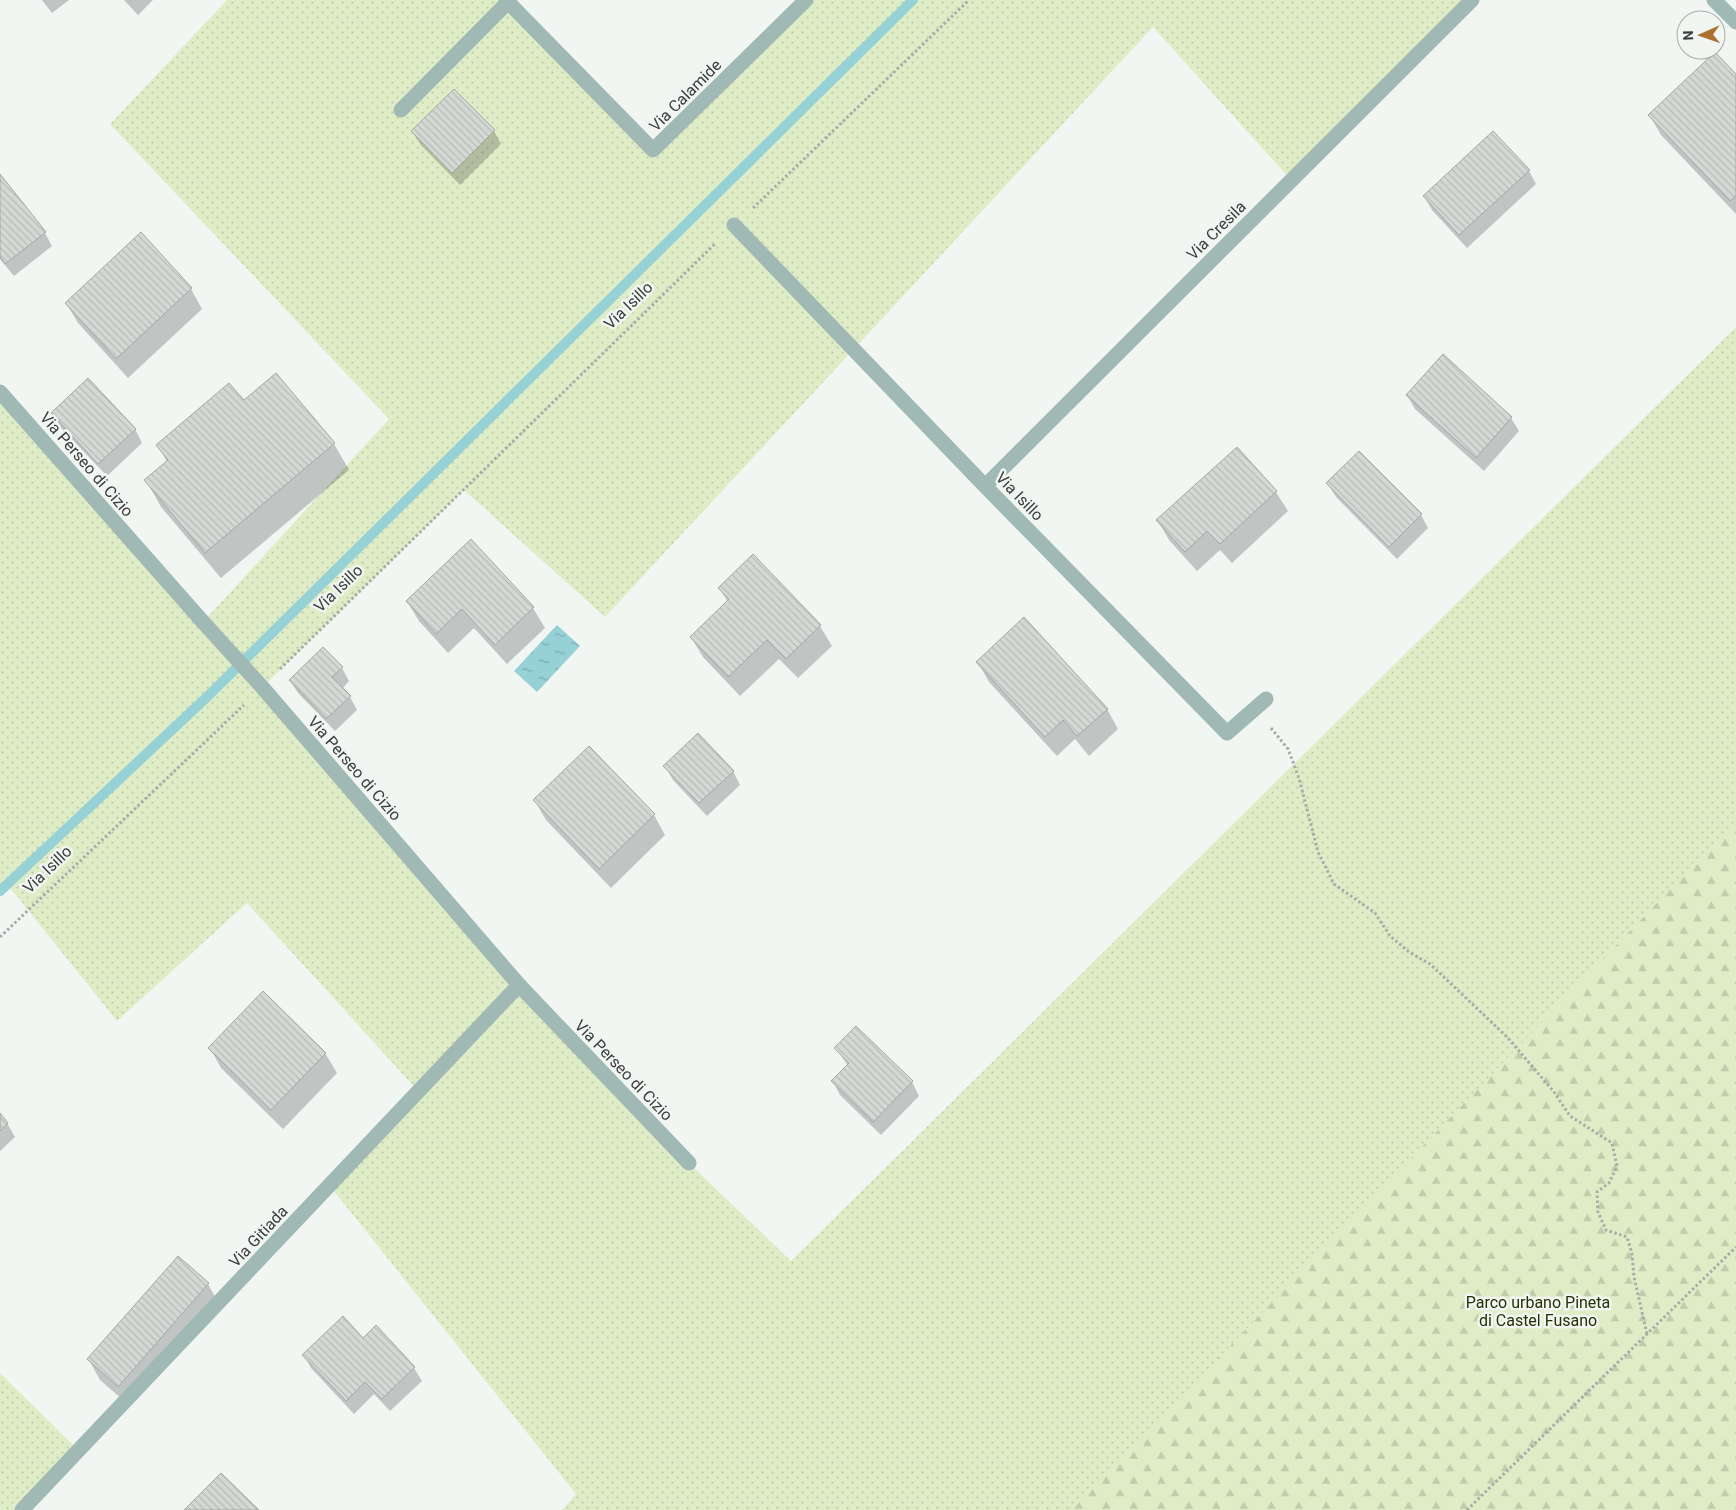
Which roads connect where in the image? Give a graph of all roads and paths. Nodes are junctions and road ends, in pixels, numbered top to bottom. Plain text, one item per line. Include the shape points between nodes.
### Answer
1 (806, 0) edge
2 (969, 0) edge
3 (1472, 0) edge
4 (1714, 0) edge
5 (507, 1) edge
6 (1736, 22) edge
7 (401, 110) dead end
8 (734, 225) junction
9 (0, 392) edge
10 (984, 486) junction
11 (262, 687) junction
12 (1260, 703) joint
13 (0, 937) edge
14 (518, 985) junction
15 (689, 1163) dead end
16 (1736, 1247) edge
17 (1647, 1334) junction
18 (22, 1510) edge
19 (1466, 1510) edge

1 - 5 street, Via Calamide via 653,150
2 - 8 path
3 - 10 street, Via Cresila
4 - 6 street
5 - 7 street
8 - 10 street, Via Isillo
8 - 11 path, Via Isillo
9 - 11 street, Via Perseo di Cizio
10 - 12 street, Via Isillo via 1227,733
11 - 13 path, Via Isillo
11 - 14 street, Via Perseo di Cizio
12 - 17 path via 1288,749 1318,852 1334,884 1374,913 1390,936 1430,964 1508,1038 1570,1116 1612,1143 1618,1166 1609,1183 1597,1192 1598,1212 1606,1230 1627,1237
14 - 15 street, Via Perseo di Cizio
14 - 18 street, Via Gitiada
16 - 17 path
17 - 19 path

